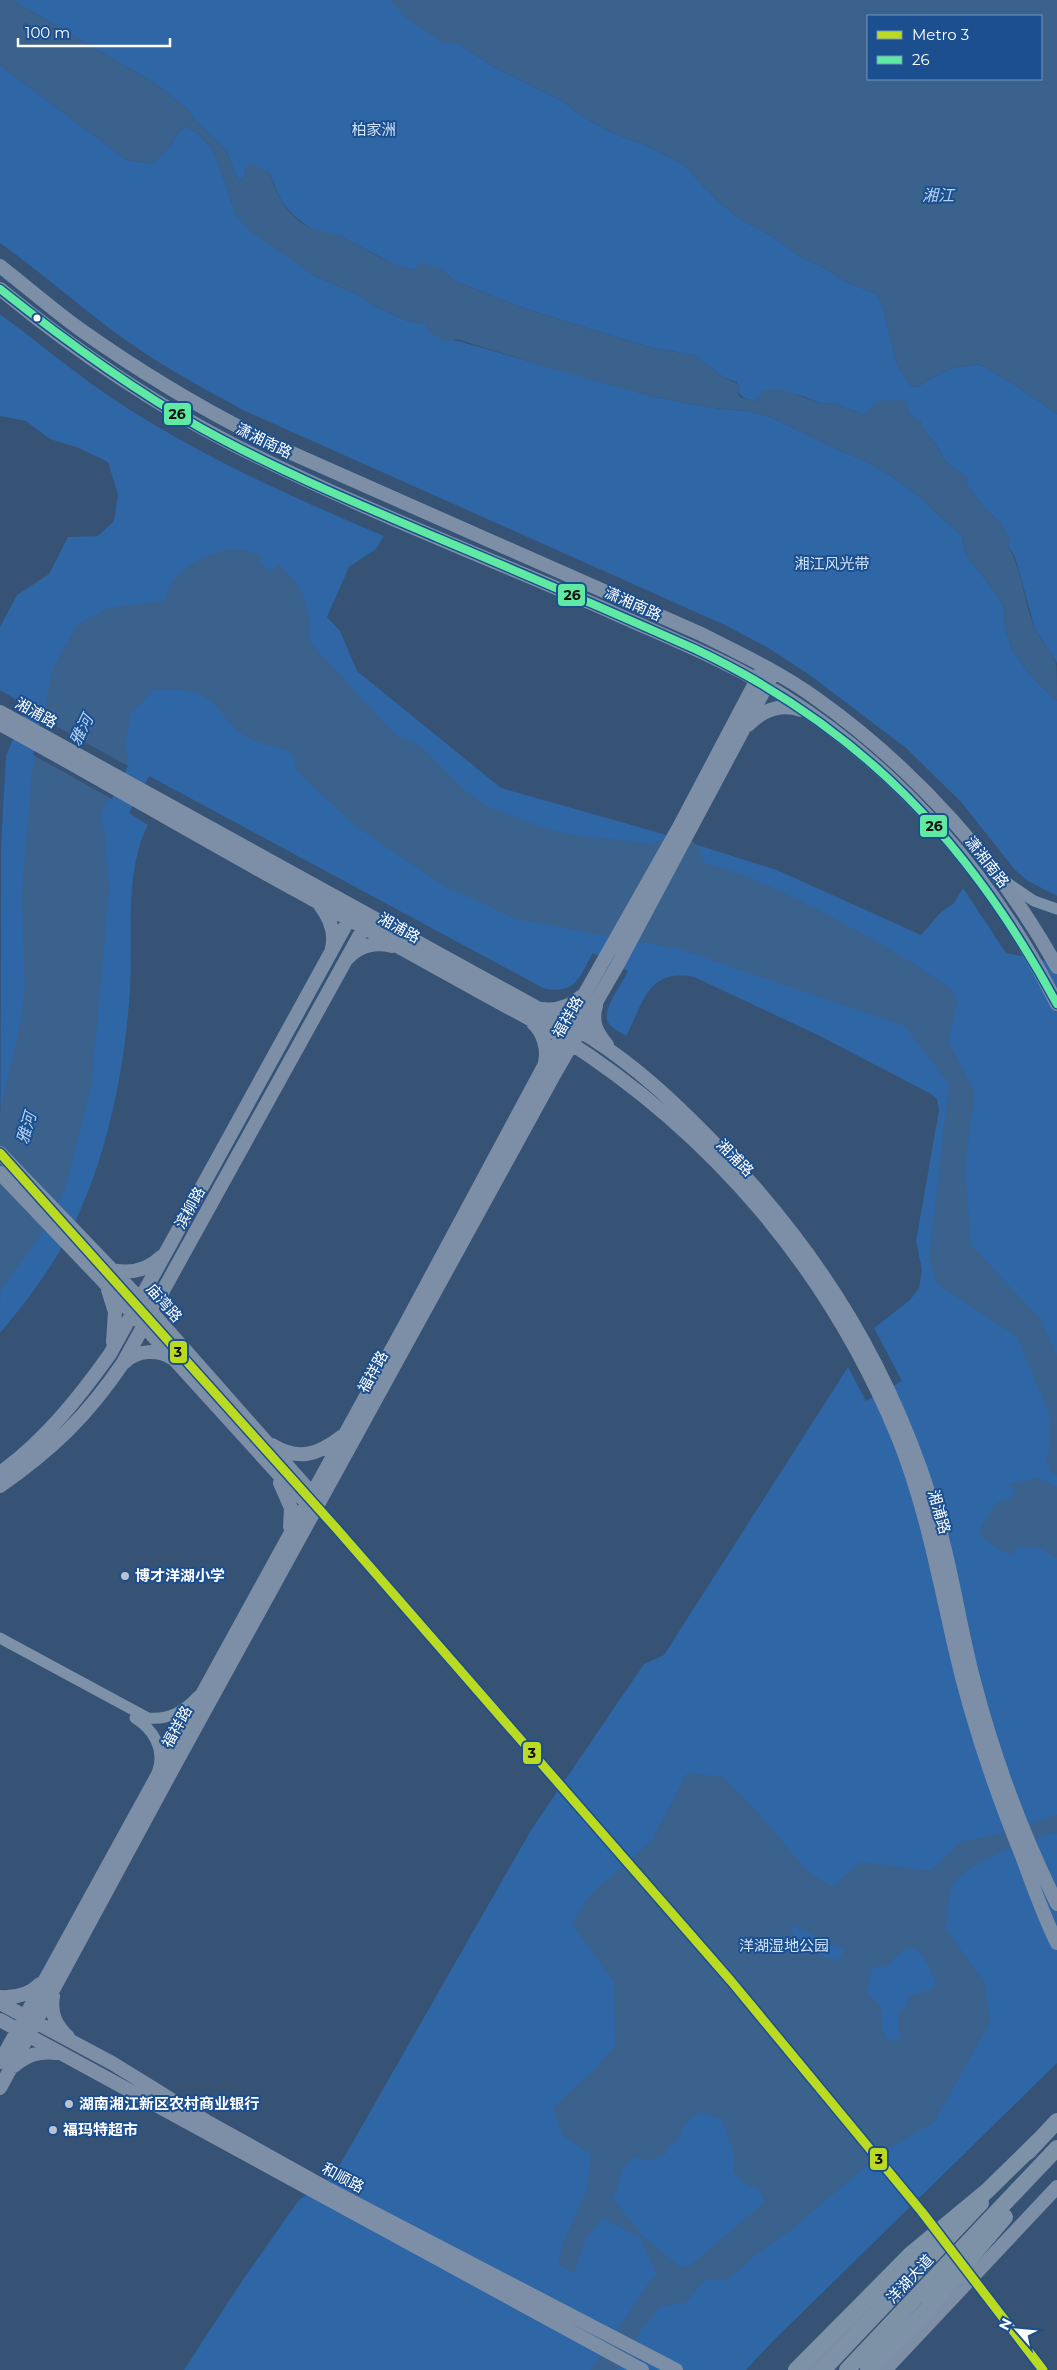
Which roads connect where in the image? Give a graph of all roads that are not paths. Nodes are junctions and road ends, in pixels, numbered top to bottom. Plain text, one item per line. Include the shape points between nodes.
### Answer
1 (0, 266) edge
2 (0, 289) edge
3 (724, 664) junction
4 (769, 669) junction
5 (762, 683) junction
6 (0, 712) edge
7 (739, 714) junction
8 (809, 714) junction
9 (7, 724) edge
10 (738, 740) junction
11 (143, 797) junction
12 (684, 830) junction
13 (996, 874) junction
14 (311, 899) junction
15 (1057, 909) edge
16 (352, 913) junction
17 (367, 921) junction
18 (405, 950) junction
19 (330, 954) junction
20 (344, 962) junction
21 (1057, 967) edge
22 (596, 989) junction
23 (1057, 1004) edge
24 (530, 1011) junction
25 (573, 1028) junction
26 (566, 1041) junction
27 (617, 1055) junction
28 (600, 1064) junction
29 (548, 1072) junction
30 (0, 1153) edge
31 (0, 1173) edge
32 (167, 1251) junction
33 (172, 1274) junction
34 (108, 1275) junction
35 (140, 1299) junction
36 (151, 1312) junction
37 (132, 1313) junction
38 (144, 1326) junction
39 (181, 1347) junction
40 (107, 1358) junction
41 (175, 1361) junction
42 (120, 1368) junction
43 (345, 1433) junction
44 (260, 1436) junction
45 (273, 1469) junction
46 (0, 1473) edge
47 (0, 1486) edge
48 (314, 1501) junction
49 (287, 1537) junction
50 (0, 1638) edge
51 (0, 1644) edge
52 (202, 1691) junction
53 (156, 1777) junction
54 (1014, 1822) junction
55 (1029, 1858) junction
56 (1057, 1904) edge
57 (1057, 1943) edge
58 (53, 1979) junction
59 (0, 1997) edge
60 (0, 2003) edge
61 (0, 2020) edge
62 (31, 2020) junction
63 (24, 2033) junction
64 (78, 2045) junction
65 (64, 2056) junction
66 (0, 2062) edge
67 (3, 2083) edge
68 (1057, 2112) edge
69 (1057, 2121) edge
70 (1037, 2142) junction
71 (1057, 2148) edge
72 (1045, 2162) junction
73 (1057, 2187) edge
74 (640, 2369) edge
75 (889, 2369) edge
76 (676, 2370) edge
77 (796, 2370) edge
78 (812, 2370) edge
79 (823, 2370) edge
80 (847, 2370) edge
81 (868, 2370) edge

1 - 4 main road, 潇湘南路 via 115,353 187,399 237,426 701,634
2 - 3 main road, 潇湘南路 via 133,387 233,444
3 - 5 main road, 潇湘南路
3 - 7 main road via 733,671 742,687
4 - 5 main road, 福祥路
4 - 13 main road, 潇湘南路 via 817,699 895,762 951,819
5 - 7 main road, 福祥路
5 - 8 main road, 潇湘南路
5 - 10 main road, 福祥路
6 - 9 main road, 湘浦路
7 - 12 main road, 福祥路
8 - 10 main road via 793,707 774,708 755,718
8 - 23 main road, 潇湘南路 via 888,777 941,830 992,893 1040,969
9 - 11 main road, 湘浦路
10 - 12 main road, 福祥路
11 - 14 main road, 湘浦路 via 204,840
11 - 16 main road, 湘浦路
12 - 22 main road, 福祥路
13 - 15 street via 1020,893
13 - 21 main road, 潇湘南路
14 - 16 main road, 湘浦路
14 - 19 main road via 330,921 333,937
16 - 17 main road, 湘浦路
16 - 19 main road, 滨柳路
17 - 18 main road, 湘浦路
17 - 20 main road, 滨柳路
17 - 24 main road, 湘浦路
18 - 20 main road via 388,945 369,945 360,948
18 - 24 main road, 湘浦路
19 - 32 main road, 滨柳路
20 - 33 main road, 滨柳路
22 - 24 main road via 567,1006
22 - 25 main road, 福祥路
22 - 27 main road via 594,1026
24 - 25 main road, 湘浦路
24 - 26 main road, 湘浦路
24 - 29 main road via 545,1043
25 - 26 main road, 福祥路
25 - 27 main road, 湘浦路
26 - 28 main road, 湘浦路
26 - 29 main road, 福祥路
27 - 54 main road, 湘浦路 via 681,1110 756,1186 827,1280 865,1342 894,1401 921,1468 938,1526 973,1679
28 - 29 main road via 574,1059
28 - 54 main road, 湘浦路 via 678,1125 745,1191 822,1292 866,1367 900,1442 922,1506 969,1704
29 - 43 main road, 福祥路
29 - 48 main road, 福祥路
30 - 34 main road, 庙湾路
31 - 34 main road, 庙湾路
32 - 34 main road via 137,1272
32 - 35 main road, 滨柳路
33 - 36 main road, 滨柳路
33 - 39 main road via 166,1294 165,1319
34 - 35 main road, 庙湾路
34 - 37 main road, 庙湾路
34 - 40 main road via 114,1312 113,1341
35 - 36 main road, 庙湾路
35 - 37 main road, 滨柳路
36 - 38 main road, 滨柳路
36 - 39 main road, 庙湾路
37 - 38 main road, 庙湾路
37 - 40 main road, 滨柳路
38 - 41 main road, 庙湾路
38 - 42 main road, 滨柳路
39 - 44 main road, 庙湾路
40 - 46 main road, 滨柳路 via 80,1396 42,1438
41 - 42 main road via 166,1354 145,1352 134,1355
41 - 45 main road, 庙湾路
42 - 47 main road, 滨柳路 via 81,1419
43 - 44 main road via 318,1452 305,1456 280,1450
43 - 48 main road, 福祥路
44 - 48 main road, 庙湾路
45 - 48 main road, 庙湾路
45 - 49 main road via 291,1508
48 - 49 main road, 福祥路
48 - 58 main road, 福祥路 via 171,1772
49 - 52 main road, 福祥路
50 - 52 street via 148,1718 176,1714
51 - 53 street via 146,1726 159,1748
52 - 53 main road, 福祥路
53 - 58 main road, 福祥路
54 - 55 main road, 湘浦路
55 - 56 main road, 湘浦路
55 - 57 main road, 湘浦路 via 1044,1918
58 - 59 main road via 32,1992
58 - 62 main road, 福祥路
58 - 64 main road via 52,2012 61,2030
60 - 62 main road, 和顺路
61 - 63 main road, 和顺路
62 - 63 main road, 福祥路
62 - 64 main road, 和顺路
63 - 65 main road, 和顺路
63 - 66 main road, 福祥路
63 - 67 main road, 福祥路
64 - 76 main road, 和顺路 via 330,2190
65 - 67 main road via 48,2052 31,2055 23,2059
65 - 74 main road, 和顺路
68 - 78 main road
69 - 70 highway, 洋湖大道
70 - 77 highway, bridge via 994,2185 904,2261
70 - 79 highway, 洋湖大道, bridge
71 - 72 highway, 洋湖大道
72 - 80 highway, 洋湖大道
72 - 81 highway via 982,2246
73 - 75 main road

